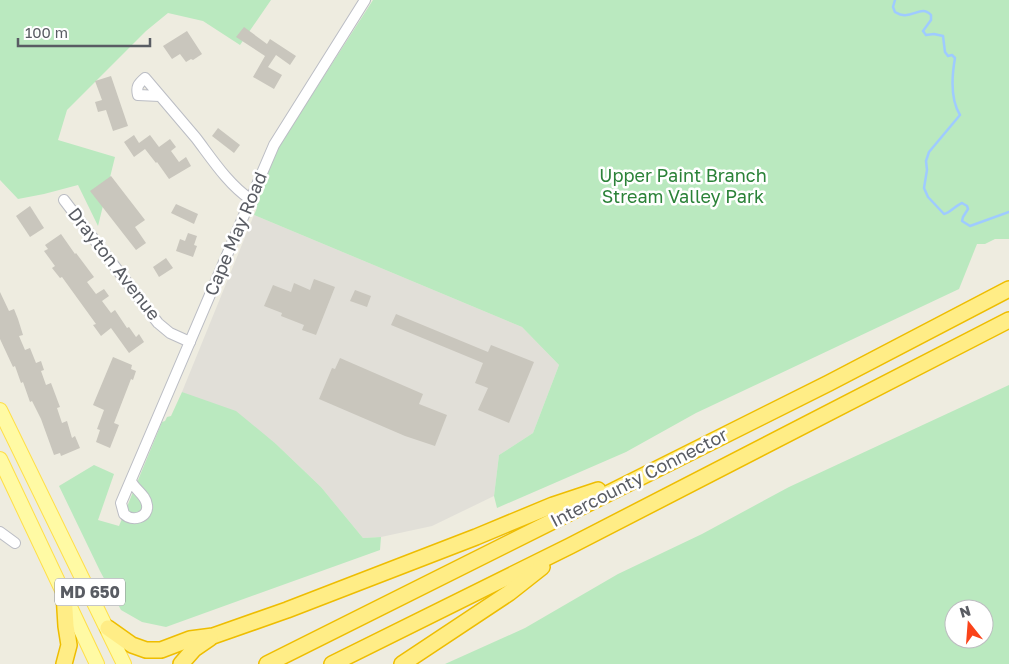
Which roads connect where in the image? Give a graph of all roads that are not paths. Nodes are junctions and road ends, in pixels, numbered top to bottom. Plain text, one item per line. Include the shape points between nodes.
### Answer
1 (365, 0) edge
2 (160, 96) dead end
3 (250, 199) junction
4 (64, 200) dead end
5 (1009, 289) edge
6 (1008, 321) edge
7 (190, 342) junction
8 (0, 410) edge
9 (0, 459) edge
10 (647, 474) junction
11 (131, 481) dead end
12 (0, 532) edge
13 (15, 544) dead end
14 (570, 546) junction
15 (64, 593) junction
16 (108, 628) junction
17 (213, 636) junction
18 (64, 664) edge
19 (97, 664) edge
20 (124, 664) edge
21 (181, 664) edge
22 (267, 664) edge
23 (332, 664) edge
24 (402, 664) edge

1 - 3 street, Cape May Road via 281,133
2 - 3 street via 230,182
3 - 7 street, Cape May Road
4 - 7 street, Drayton Avenue via 158,323
5 - 10 highway, Intercounty Connector
6 - 14 highway, Intercounty Connector
7 - 11 street, Cape May Road
8 - 16 main road, MD 650
9 - 15 main road, MD 650
10 - 17 highway via 552,505
10 - 22 highway, Intercounty Connector
12 - 13 street
14 - 23 highway, Intercounty Connector
14 - 24 highway via 509,593
15 - 18 highway via 69,645
15 - 19 main road, MD 650
16 - 17 highway via 125,641 146,650 161,650 190,639
16 - 20 main road, MD 650
17 - 21 highway

